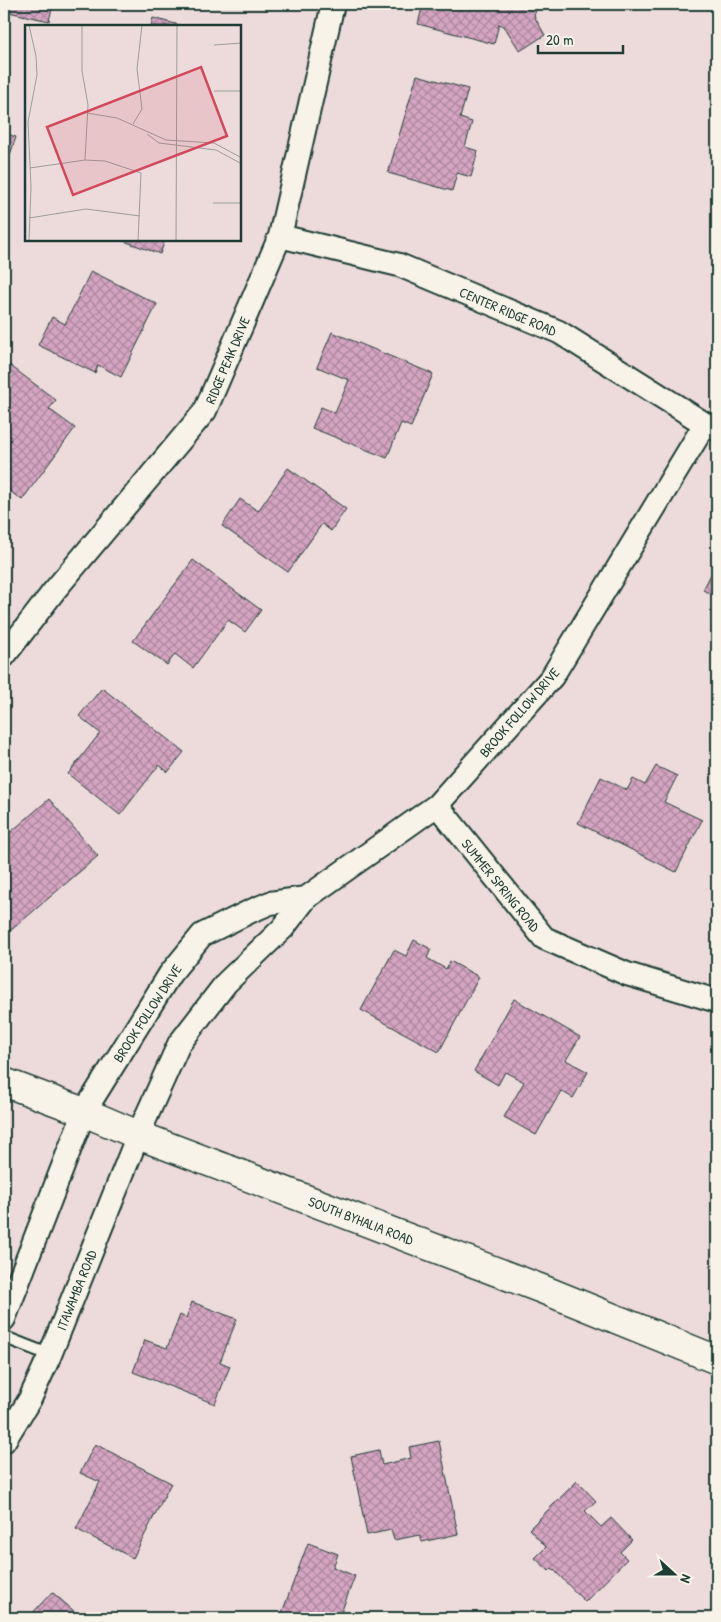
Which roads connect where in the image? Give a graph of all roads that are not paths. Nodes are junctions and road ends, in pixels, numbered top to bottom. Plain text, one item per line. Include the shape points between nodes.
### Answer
1 (333, 4) edge
2 (280, 236) junction
3 (711, 426) edge
4 (4, 656) edge
5 (437, 805) junction
6 (306, 898) junction
7 (717, 1001) edge
8 (4, 1082) edge
9 (84, 1112) junction
10 (138, 1135) junction
11 (4, 1318) edge
12 (4, 1337) edge
13 (50, 1355) junction
14 (717, 1360) edge
15 (4, 1441) edge

1 - 2 street, RIDGE PEAK DRIVE
2 - 3 street, CENTER RIDGE ROAD via 399,265 559,332
2 - 4 street, RIDGE PEAK DRIVE via 205,412 54,591
3 - 5 street, BROOK FOLLOW DRIVE via 552,677
5 - 6 street, BROOK FOLLOW DRIVE
5 - 7 street, SUMMER SPRING ROAD via 544,938 627,974
6 - 9 street, BROOK FOLLOW DRIVE via 270,903 202,935 170,974
6 - 10 street, BROOK FOLLOW DRIVE via 283,928 226,983 179,1044
8 - 9 main road, SOUTH BYHALIA ROAD
9 - 10 main road, SOUTH BYHALIA ROAD
9 - 11 street
10 - 13 street, ITAWAMBA ROAD
10 - 14 main road, SOUTH BYHALIA ROAD via 542,1289
12 - 13 lane
13 - 15 street, ITAWAMBA ROAD via 30,1399

